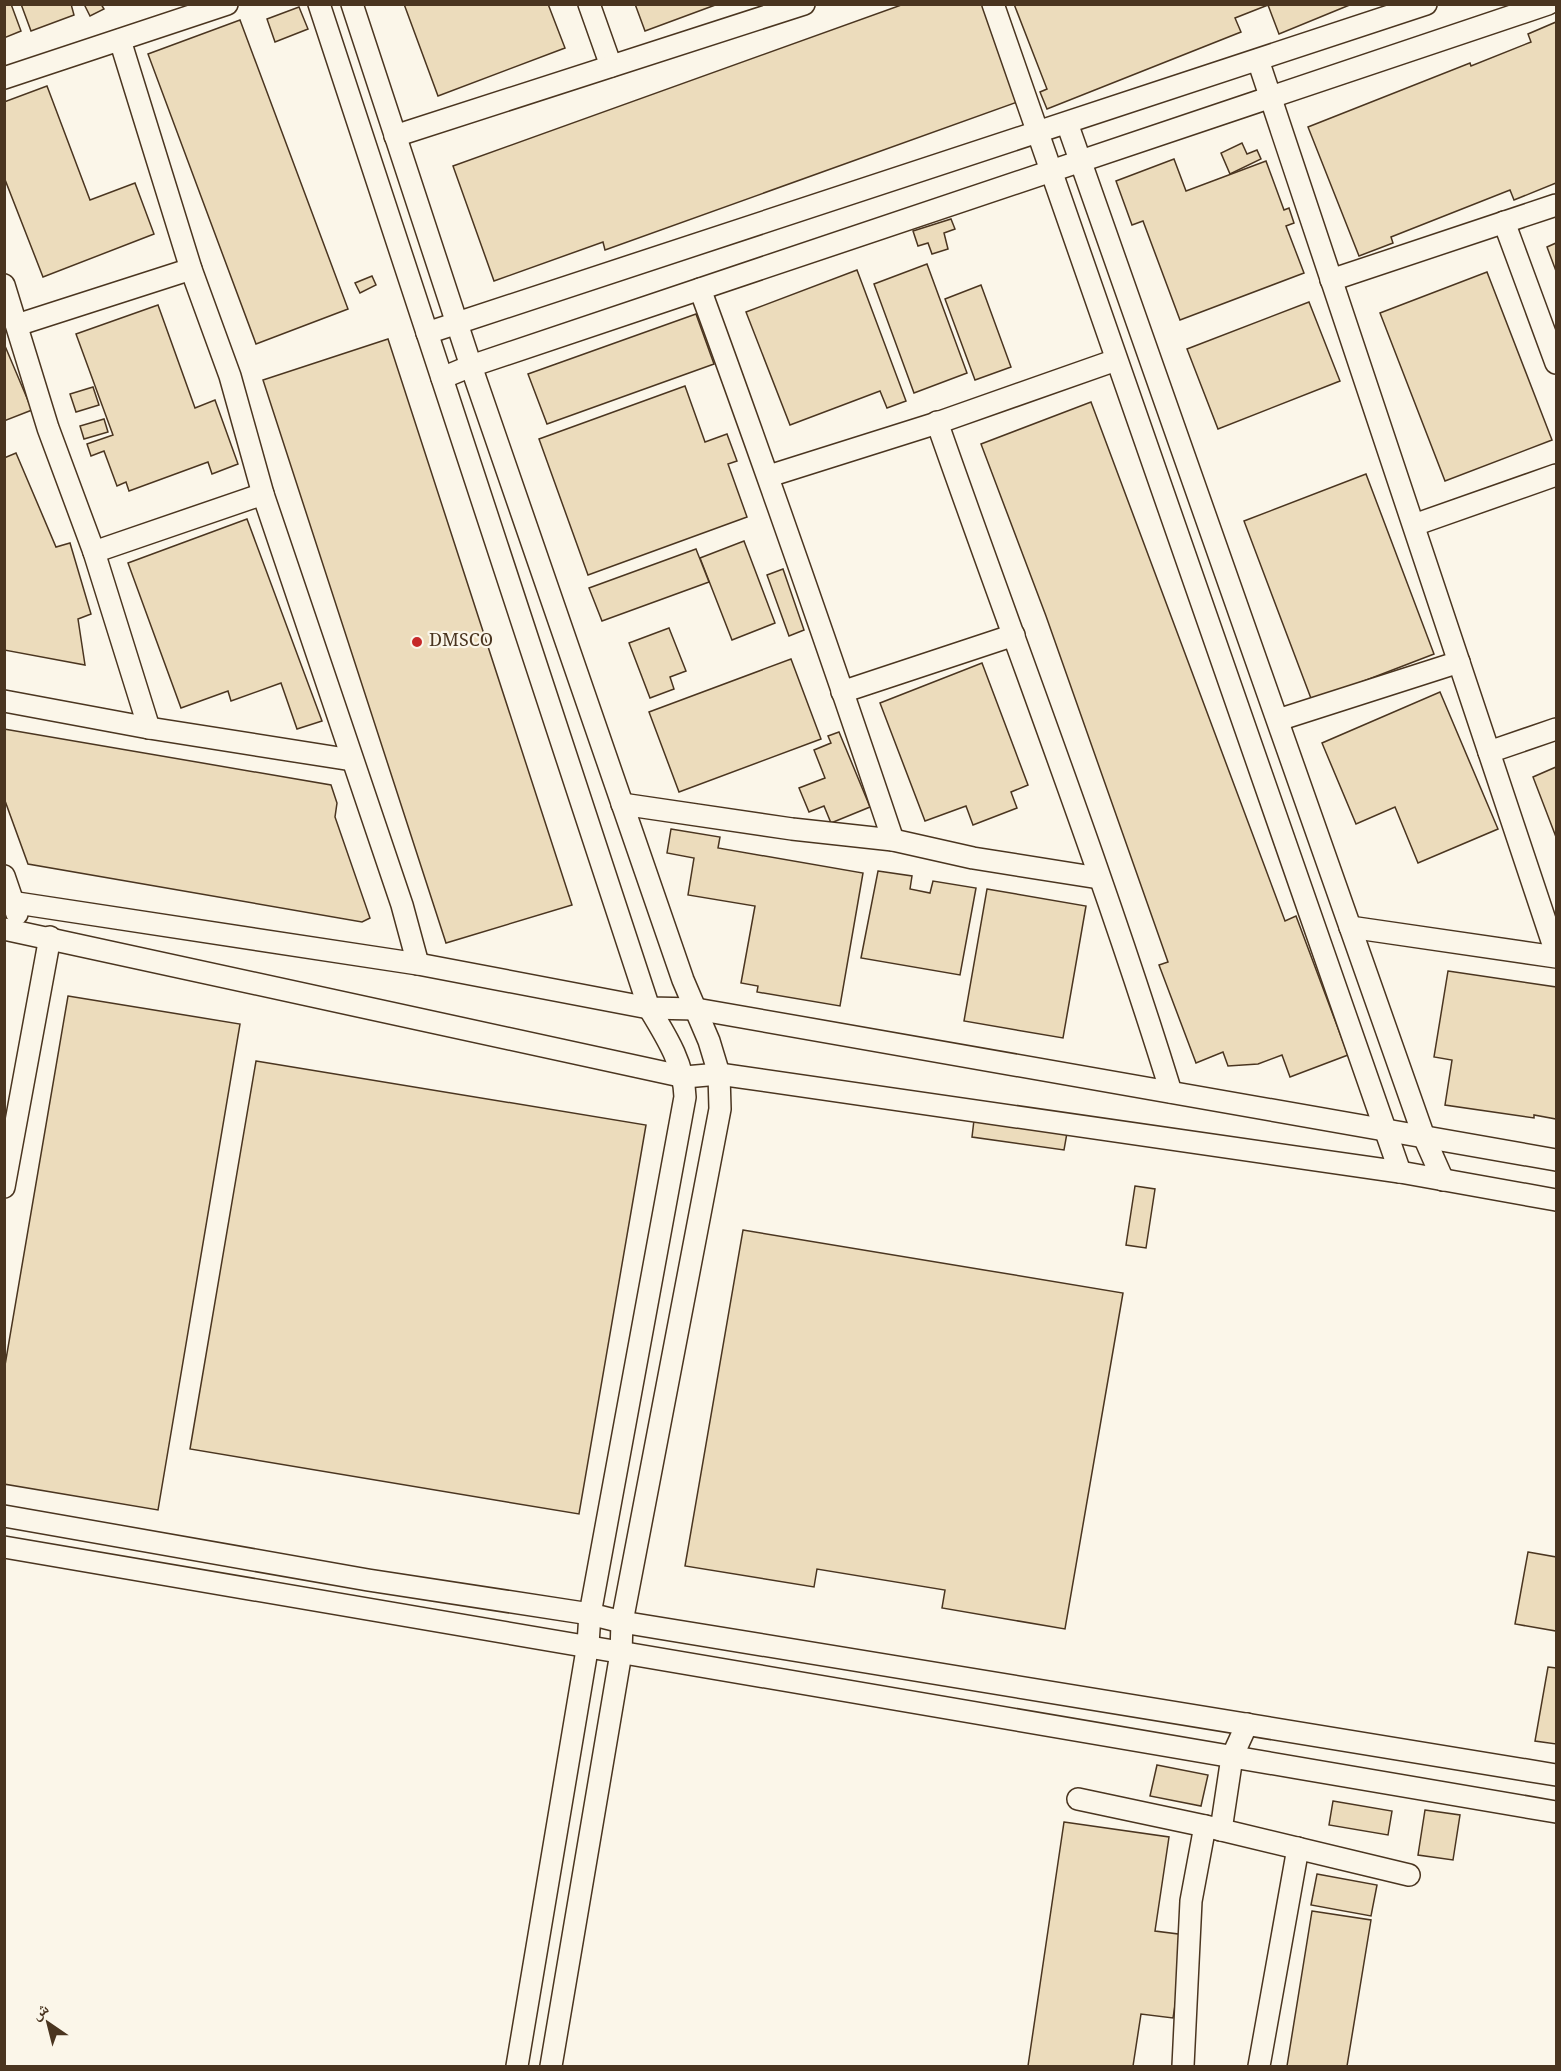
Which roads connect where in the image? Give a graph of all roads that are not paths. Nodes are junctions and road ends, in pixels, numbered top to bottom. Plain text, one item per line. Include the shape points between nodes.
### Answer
1 (227, 4) edge
2 (320, 4) edge
3 (352, 4) edge
4 (589, 4) edge
5 (804, 4) edge
6 (993, 4) edge
7 (1426, 4) edge
8 (1548, 4) edge
9 (120, 40) junction
10 (1258, 60) junction
11 (610, 66) junction
12 (4, 78) edge
13 (1270, 96) junction
14 (1067, 123) junction
15 (1038, 132) junction
16 (395, 136) junction
17 (1082, 161) junction
18 (1050, 172) junction
19 (1557, 205) edge
20 (1504, 222) junction
21 (191, 270) junction
22 (1331, 280) junction
23 (4, 285) edge
24 (700, 289) junction
25 (17, 325) junction
26 (458, 325) junction
27 (428, 333) junction
28 (1116, 360) junction
29 (1557, 363) edge
30 (471, 366) junction
31 (442, 378) junction
32 (937, 422) junction
33 (1557, 474) edge
34 (769, 476) junction
35 (263, 494) junction
36 (1414, 525) junction
37 (94, 552) junction
38 (1014, 635) junction
39 (1459, 662) junction
40 (842, 692) junction
41 (4, 701) edge
42 (1278, 720) junction
43 (149, 728) junction
44 (1557, 729) edge
45 (1489, 752) junction
46 (352, 760) junction
47 (622, 804) junction
48 (893, 840) junction
49 (4, 876) edge
50 (1099, 878) junction
51 (9, 902) edge
52 (1350, 927) junction
53 (13, 930) edge
54 (50, 937) junction
55 (1557, 953) edge
56 (1557, 957) edge
57 (418, 964) junction
58 (649, 1008) junction
59 (696, 1009) junction
60 (719, 1074) junction
61 (685, 1077) junction
62 (1171, 1092) junction
63 (1385, 1131) junction
64 (1424, 1137) junction
65 (1557, 1160) edge
66 (1400, 1173) junction
67 (1443, 1180) junction
68 (4, 1187) edge
69 (1557, 1200) edge
70 (4, 1516) edge
71 (4, 1547) edge
72 (590, 1614) junction
73 (622, 1622) junction
74 (588, 1644) junction
75 (621, 1653) junction
76 (1247, 1724) junction
77 (1232, 1757) junction
78 (1557, 1774) edge
79 (1078, 1799) dead end
80 (1557, 1812) edge
81 (1213, 1828) junction
82 (1298, 1848) junction
83 (1409, 1875) dead end
84 (517, 2067) edge
85 (551, 2067) edge
86 (1183, 2067) edge
87 (1259, 2067) edge

1 - 9 street
2 - 27 street
3 - 16 street
4 - 11 street
5 - 11 street
6 - 15 street
7 - 10 street
8 - 13 street
9 - 12 street
9 - 21 street
10 - 13 street
10 - 14 street
11 - 16 street
13 - 17 street
13 - 22 street
14 - 15 street
14 - 17 street
15 - 18 street
15 - 26 street
16 - 26 street
17 - 18 street
17 - 42 street
18 - 24 street
18 - 28 street
19 - 20 street
20 - 22 street
20 - 29 street
21 - 25 street
21 - 35 street via 230,376
22 - 36 street
23 - 25 street
24 - 30 street
24 - 34 street
25 - 37 street via 48,428
26 - 27 street
26 - 30 street
27 - 31 street
28 - 32 street
28 - 63 street
30 - 31 street
30 - 47 street
31 - 58 street
32 - 34 street
32 - 38 street
33 - 36 street
34 - 40 street
35 - 37 street
35 - 46 street
36 - 39 street
37 - 43 street
38 - 40 street
38 - 50 street
39 - 42 street
39 - 45 street
40 - 48 street
41 - 43 street
42 - 52 street
43 - 46 street
44 - 45 street
45 - 55 street
46 - 57 street
47 - 48 street
47 - 59 street
48 - 50 street via 973,858
49 - 51 street
50 - 62 street via 1125,944
51 - 53 street
51 - 57 street
52 - 56 street
52 - 64 street
53 - 54 street
54 - 61 street
54 - 68 street
57 - 58 street
58 - 59 street
58 - 61 street
59 - 60 street
59 - 62 street
60 - 61 street
60 - 66 street
60 - 73 street via 720,1109
61 - 72 street via 685,1097
62 - 63 street
63 - 64 street
63 - 66 street
64 - 65 street
64 - 67 street
66 - 67 street
67 - 69 street
70 - 72 street via 356,1578
71 - 74 street
72 - 73 street
72 - 74 street
73 - 75 street
73 - 76 street
74 - 75 street
74 - 84 street
75 - 77 street
75 - 85 street
76 - 77 street
76 - 78 street
77 - 80 street
77 - 81 street
79 - 81 street
81 - 82 street
81 - 86 street via 1191,1901
82 - 83 street
82 - 87 street

